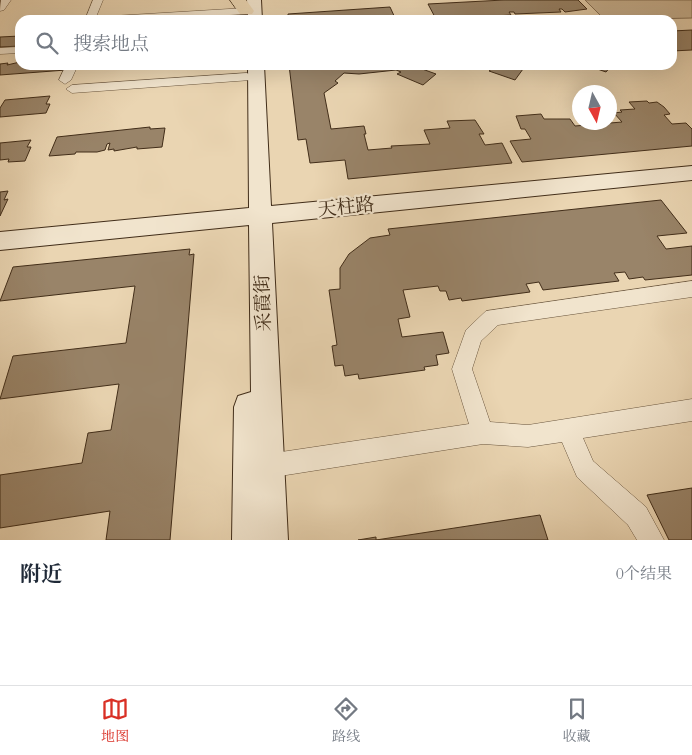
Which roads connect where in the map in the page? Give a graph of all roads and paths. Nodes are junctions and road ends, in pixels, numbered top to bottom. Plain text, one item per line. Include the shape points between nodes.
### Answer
1 (6, 0) edge
2 (98, 0) edge
3 (0, 8) edge
4 (250, 8) edge
5 (94, 15) edge
6 (158, 15) edge
7 (15, 50) edge
8 (0, 51) edge
9 (71, 70) edge
10 (239, 70) edge
11 (250, 70) edge
12 (692, 172) edge
13 (254, 216) junction
14 (1, 242) edge
15 (692, 290) edge
16 (692, 410) edge
17 (568, 430) junction
18 (483, 433) junction
19 (259, 467) junction
20 (250, 540) edge
21 (270, 540) edge
22 (651, 540) edge

1 - 3 street
2 - 5 street
4 - 6 street
7 - 8 street
9 - 10 street via 69,85
11 - 13 street, 采霞街
12 - 13 street, 天柱路
13 - 14 street, 天柱路
13 - 19 street, 采霞街
15 - 18 street via 493,317 473,336 462,369
16 - 17 street
17 - 18 street via 528,436
17 - 22 street via 585,469 637,516
18 - 19 street
19 - 20 street, 采霞街
19 - 21 street, 采霞街

